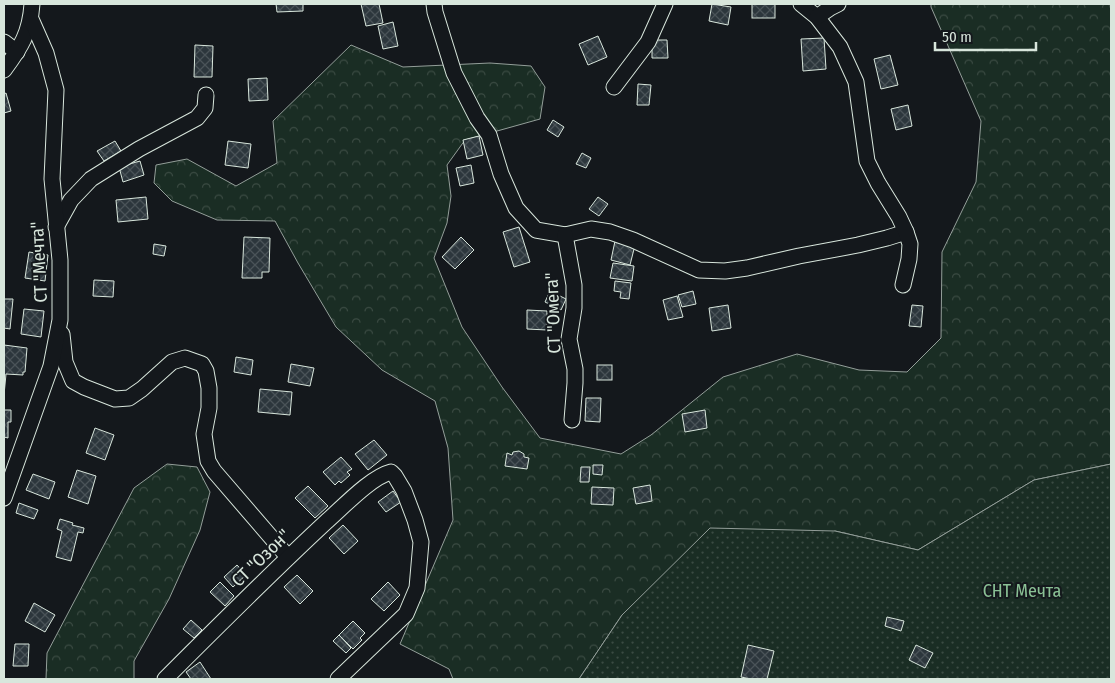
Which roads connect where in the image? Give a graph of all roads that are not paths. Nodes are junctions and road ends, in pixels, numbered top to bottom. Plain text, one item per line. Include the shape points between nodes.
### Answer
1 (32, 4) edge
2 (434, 4) edge
3 (664, 4) edge
4 (801, 4) edge
5 (838, 4) edge
6 (817, 17) junction
7 (31, 20) junction
8 (4, 42) edge
9 (17, 52) junction
10 (4, 70) edge
11 (614, 87) dead end
12 (206, 95) dead end
13 (56, 227) junction
14 (906, 232) junction
15 (565, 235) junction
16 (903, 286) dead end
17 (60, 320) junction
18 (572, 420) dead end
19 (4, 498) edge
20 (288, 557) junction
21 (165, 679) edge
22 (338, 679) edge

1 - 7 street
2 - 15 street via 454,73 488,135 516,208 536,230
3 - 11 street via 648,42
4 - 6 street
5 - 6 street
6 - 14 street via 840,48 856,82 867,160
7 - 9 street
7 - 13 street, СТ "Мечта" via 46,53 56,90 52,179
8 - 9 street
9 - 10 street
12 - 13 street via 205,108 197,118 139,148 91,179 70,200
13 - 17 street, СТ "Мечта"
14 - 15 street via 858,245 725,271 699,270 610,232 591,229
14 - 16 street via 910,244
15 - 18 street, СТ "Омега" via 574,285 569,339 575,369
17 - 19 street, СТ "Мечта" via 50,366
17 - 20 street via 65,362 74,381 116,399 129,398 172,362 185,358 202,364 209,388 204,434 208,461
20 - 21 street, СТ "Озон"
20 - 22 street, СТ "Озон" via 372,481 391,472 395,476 404,491 421,542 417,588 406,614

